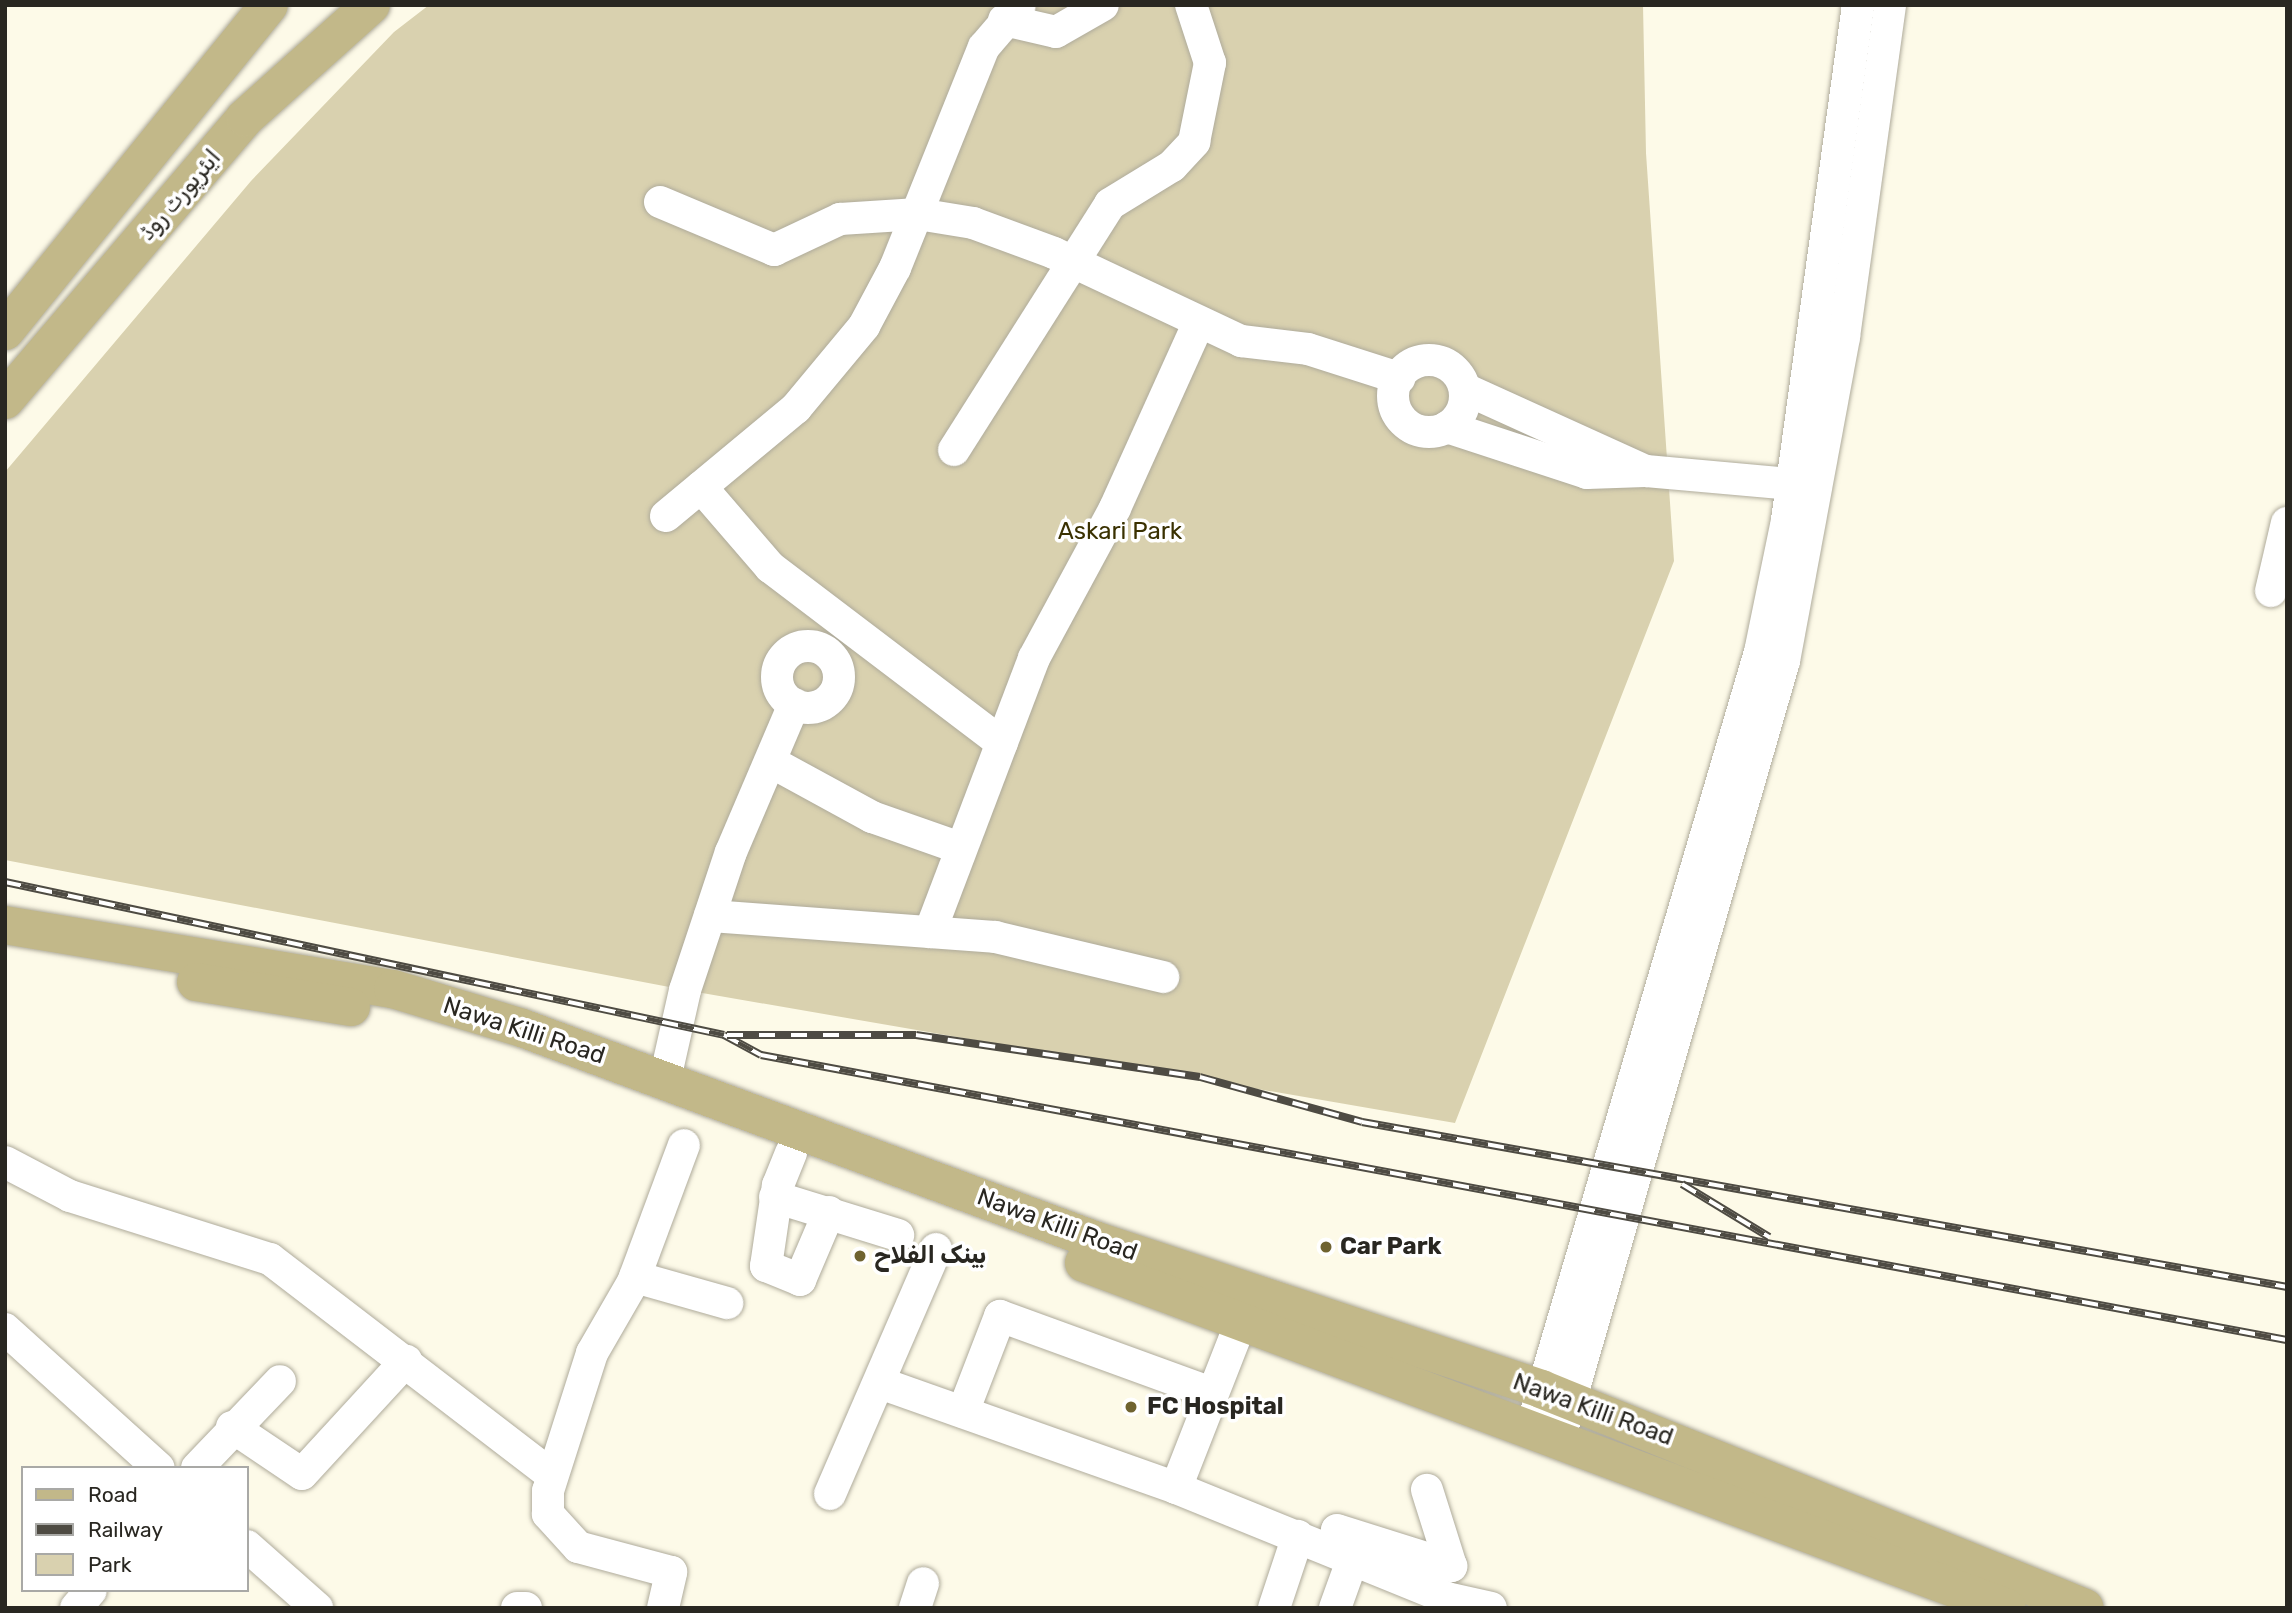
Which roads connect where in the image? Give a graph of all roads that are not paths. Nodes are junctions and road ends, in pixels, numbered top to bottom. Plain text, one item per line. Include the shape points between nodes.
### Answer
1 (269, 5) edge
2 (295, 5) edge
3 (328, 5) edge
4 (370, 5) edge
5 (1102, 5) edge
6 (1191, 5) edge
7 (1858, 5) edge
8 (1889, 5) edge
9 (1012, 13) edge
10 (214, 74) junction
11 (245, 118) junction
12 (660, 202) dead end
13 (918, 214) junction
14 (1076, 264) junction
15 (47, 279) junction
16 (5, 301) edge
17 (1199, 322) junction
18 (5, 331) edge
19 (1399, 378) junction
20 (1465, 389) junction
21 (5, 400) edge
22 (1447, 426) junction
23 (954, 450) dead end
24 (1646, 471) junction
25 (1792, 484) junction
26 (701, 487) junction
27 (666, 516) dead end
28 (2287, 523) edge
29 (2271, 591) dead end
30 (794, 704) dead end
31 (1002, 743) junction
32 (773, 763) junction
33 (960, 848) junction
34 (710, 916) junction
35 (5, 926) edge
36 (930, 932) junction
37 (5, 951) edge
38 (1163, 977) dead end
39 (665, 1079) junction
40 (684, 1144) dead end
41 (791, 1153) junction
42 (5, 1162) edge
43 (775, 1197) junction
44 (829, 1212) junction
45 (898, 1235) dead end
46 (936, 1249) dead end
47 (635, 1277) junction
48 (727, 1303) dead end
49 (1241, 1322) junction
50 (5, 1329) edge
51 (406, 1361) junction
52 (280, 1381) dead end
53 (880, 1383) junction
54 (1212, 1393) junction
55 (1556, 1394) junction
56 (963, 1412) junction
57 (232, 1427) junction
58 (1545, 1435) junction
59 (157, 1466) edge
60 (199, 1466) edge
61 (552, 1475) junction
62 (1176, 1488) junction
63 (1427, 1490) dead end
64 (830, 1494) dead end
65 (1298, 1536) junction
66 (248, 1547) edge
67 (1343, 1553) junction
68 (89, 1592) edge
69 (76, 1608) edge
70 (317, 1608) edge
71 (517, 1608) edge
72 (526, 1608) edge
73 (663, 1608) edge
74 (1274, 1608) edge
75 (1335, 1608) edge
76 (1491, 1608) edge
77 (2007, 1608) edge
78 (2085, 1608) edge

1 - 10 main road, ایئرپورٹ روڈ
2 - 10 main road
3 - 11 main road via 284,56
4 - 11 main road, ایئرپورٹ روڈ
5 - 9 street via 1056,32
6 - 14 street via 1210,63 1194,142 1172,166 1110,204
7 - 25 street
8 - 55 street via 1844,337 1784,661
9 - 13 street via 984,47
10 - 15 main road, ایئرپورٹ روڈ
11 - 21 main road, ایئرپورٹ روڈ
12 - 13 street via 774,250 840,219
13 - 14 street via 995,229
13 - 26 street via 879,303 846,351 796,408
14 - 17 street
14 - 23 street
15 - 16 street
15 - 18 main road, ایئرپورٹ روڈ
17 - 19 street via 1241,341 1308,349
17 - 31 street via 1115,508 1034,658
19 - 20 street via 1416,362 1432,359 1459,375
19 - 22 street via 1394,401 1400,417 1427,432
20 - 22 street via 1464,406
20 - 24 street
22 - 24 street via 1587,473
24 - 25 street
25 - 55 street via 1760,652
26 - 27 street
26 - 31 street via 770,567
28 - 29 street
30 - 32 street
31 - 33 street
32 - 33 street via 872,817
32 - 34 street
33 - 36 street
34 - 36 street
34 - 39 street
35 - 39 main road, Nawa Killi Road via 393,989
36 - 38 street via 1050,947
37 - 41 main road, Nawa Killi Road via 418,1020
39 - 55 main road, Nawa Killi Road via 1097,1241
40 - 47 street
41 - 43 street
41 - 49 main road, Nawa Killi Road
42 - 51 street via 70,1196 270,1259
43 - 44 street
43 - 44 street via 766,1255 774,1273 805,1276
44 - 45 street
46 - 53 street
47 - 48 street
47 - 61 street via 592,1353
49 - 54 street
49 - 58 main road, Nawa Killi Road
50 - 59 street
51 - 57 street via 302,1474
51 - 61 street
52 - 57 street
53 - 56 street
53 - 64 street
54 - 56 street via 1000,1315
54 - 62 street
55 - 58 street
55 - 78 main road, Nawa Killi Road
56 - 62 street
57 - 60 street
58 - 77 main road, Nawa Killi Road
61 - 73 street via 548,1514 557,1530 609,1558 671,1572
62 - 65 street
63 - 67 street via 1451,1566 1337,1530
65 - 67 street
65 - 74 street
66 - 70 street
67 - 75 street
67 - 76 street via 1447,1598
68 - 69 street
71 - 72 street

